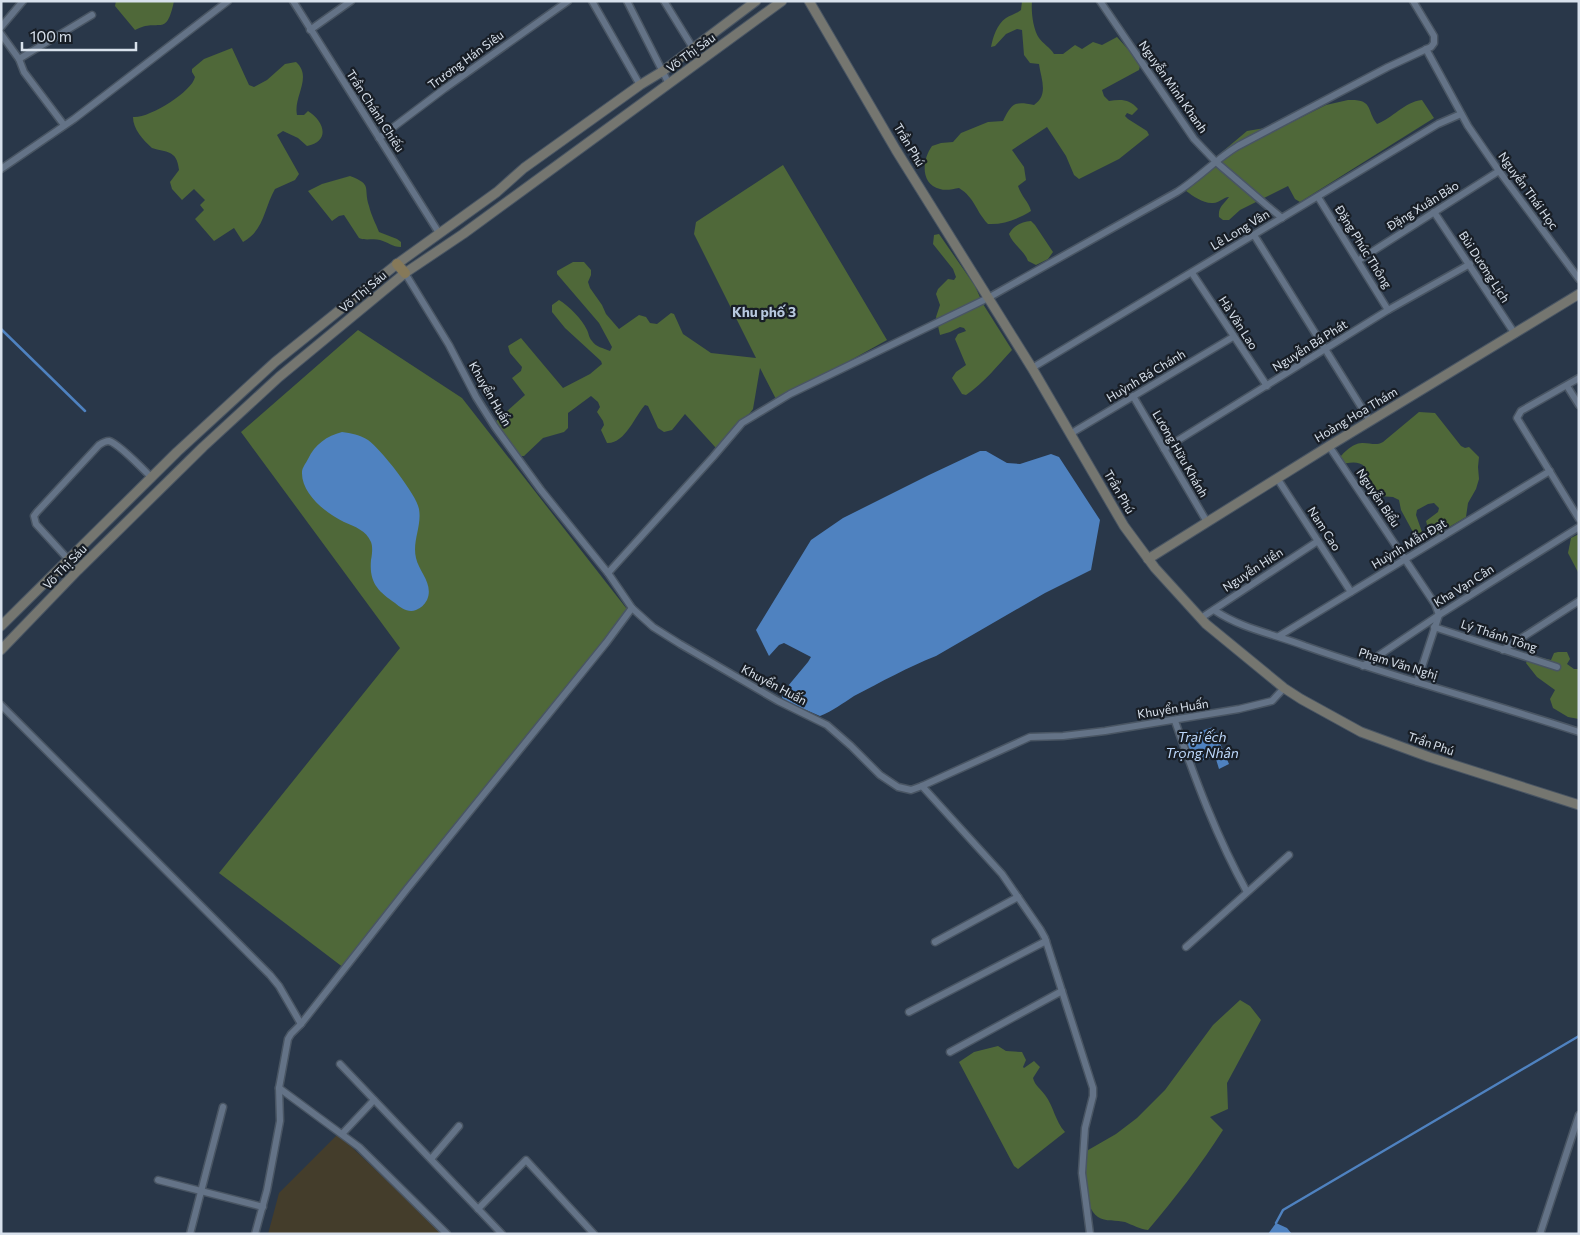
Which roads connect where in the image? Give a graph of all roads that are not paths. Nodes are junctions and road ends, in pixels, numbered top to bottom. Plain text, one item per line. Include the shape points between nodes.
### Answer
1 (23, 1) edge
2 (228, 1) edge
3 (292, 1) edge
4 (352, 1) edge
5 (568, 1) edge
6 (592, 1) edge
7 (627, 1) edge
8 (664, 1) edge
9 (756, 1) edge
10 (782, 1) edge
11 (809, 1) edge
12 (1100, 1) edge
13 (1414, 1) edge
14 (92, 15) dead end
15 (1, 27) edge
16 (310, 30) junction
17 (1, 34) edge
18 (693, 48) junction
19 (1426, 50) junction
20 (19, 59) junction
21 (663, 71) junction
22 (669, 84) junction
23 (640, 85) junction
24 (1461, 114) junction
25 (64, 125) junction
26 (379, 138) junction
27 (1216, 162) junction
28 (1, 169) edge
29 (1499, 172) junction
30 (1318, 197) junction
31 (1434, 212) junction
32 (1282, 218) junction
33 (439, 233) junction
34 (1254, 235) junction
35 (1358, 260) junction
36 (398, 264) junction
37 (1470, 264) junction
38 (1192, 272) junction
39 (405, 273) junction
40 (1579, 279) edge
41 (1579, 294) edge
42 (988, 298) junction
43 (1388, 310) junction
44 (1515, 334) junction
45 (1233, 337) junction
46 (1326, 349) junction
47 (1032, 368) junction
48 (1579, 378) edge
49 (1267, 386) junction
50 (1567, 386) junction
51 (1133, 396) junction
52 (1579, 405) edge
53 (1370, 421) junction
54 (1070, 434) junction
55 (1329, 446) junction
56 (1164, 449) junction
57 (1550, 471) junction
58 (152, 478) junction
59 (1278, 478) junction
60 (1579, 519) edge
61 (1206, 522) junction
62 (1579, 527) edge
63 (1318, 541) junction
64 (1148, 559) junction
65 (1405, 559) junction
66 (68, 560) junction
67 (78, 570) junction
68 (608, 573) junction
69 (1351, 592) junction
70 (1579, 600) edge
71 (632, 608) junction
72 (1214, 610) junction
73 (1439, 614) junction
74 (1200, 618) junction
75 (1, 626) edge
76 (1434, 627) junction
77 (1279, 636) junction
78 (1, 650) edge
79 (1503, 650) junction
80 (1363, 666) junction
81 (1557, 666) dead end
82 (1417, 682) junction
83 (1284, 688) junction
84 (1, 705) edge
85 (1175, 721) junction
86 (1579, 732) edge
87 (922, 786) junction
88 (1579, 805) edge
89 (1289, 855) dead end
90 (1247, 892) junction
91 (1018, 897) junction
92 (1046, 941) junction
93 (935, 942) dead end
94 (1186, 946) dead end
95 (1062, 991) junction
96 (909, 1012) dead end
97 (302, 1024) junction
98 (950, 1052) dead end
99 (340, 1064) dead end
100 (279, 1088) junction
101 (374, 1100) junction
102 (223, 1107) dead end
103 (1579, 1115) edge
104 (459, 1126) dead end
105 (342, 1134) junction
106 (1576, 1134) edge
107 (431, 1159) junction
108 (158, 1180) dead end
109 (201, 1191) junction
110 (263, 1207) junction
111 (478, 1209) junction
112 (190, 1234) edge
113 (255, 1234) edge
114 (447, 1234) edge
115 (502, 1234) edge
116 (594, 1234) edge
117 (1090, 1234) edge
118 (1540, 1234) edge

1 - 15 street
2 - 25 street
3 - 16 street, Trần Chánh Chiếu
4 - 16 street
5 - 26 street, Trương Hán Siêu
6 - 23 street
7 - 21 street
8 - 18 street
9 - 18 main road, Võ Thị Sáu
10 - 22 main road, Võ Thị Sáu
11 - 42 main road, Trần Phú
12 - 27 street, Nguyễn Minh Khanh via 1182,123
13 - 19 street via 1435,39
14 - 20 street
16 - 26 street, Trần Chánh Chiếu
17 - 20 street
18 - 21 main road, Võ Thị Sáu
19 - 24 street, Nguyễn Thái Học
19 - 27 street via 1238,146
20 - 25 street via 24,72
21 - 22 street
21 - 23 main road, Võ Thị Sáu
22 - 39 main road, Võ Thị Sáu
23 - 33 main road, Võ Thị Sáu
24 - 29 street, Nguyễn Thái Học
24 - 30 street, Lê Long Vân via 1438,124
25 - 28 street
26 - 33 street, Trần Chánh Chiếu
27 - 32 street, Nguyễn Minh Khanh
27 - 42 street via 1177,192
29 - 31 street, Đặng Xuân Bảo
29 - 40 street, Nguyễn Thái Học
30 - 32 street, Lê Long Vân
30 - 35 street, Đặng Phúc Thông
31 - 35 street, Đặng Xuân Bảo
31 - 37 street, Bùi Dương Lịch
32 - 34 street, Lê Long Vân
33 - 36 main road, Võ Thị Sáu
34 - 38 street, Lê Long Vân
34 - 46 street
35 - 43 street, Đặng Phúc Thông
36 - 39 main road
36 - 58 main road, Võ Thị Sáu via 275,362
37 - 43 street, Nguyễn Bá Phát
37 - 44 street, Bùi Dương Lịch
38 - 45 street, Hà Văn Lao
38 - 47 street, Lê Long Vân
39 - 67 main road, Võ Thị Sáu via 279,377
39 - 68 street, Khuyển Huấn via 495,427
41 - 44 main road, Hoàng Hoa Thám
42 - 47 main road, Trần Phú
42 - 68 street via 790,394 742,423
43 - 46 street, Nguyễn Bá Phát
44 - 53 main road, Hoàng Hoa Thám
45 - 49 street, Hà Văn Lao
45 - 51 street, Huỳnh Bá Chánh
46 - 49 street, Nguyễn Bá Phát
46 - 53 street
47 - 54 main road, Trần Phú
48 - 50 street
49 - 56 street, Nguyễn Bá Phát
50 - 52 street
50 - 57 street via 1522,411 1517,418
51 - 54 street, Huỳnh Bá Chánh
51 - 56 street, Lương Hữu Khánh
53 - 55 main road, Hoàng Hoa Thám
54 - 64 main road, Trần Phú via 1124,526
55 - 59 main road, Hoàng Hoa Thám
55 - 65 street, Nguyễn Biểu
56 - 61 street, Lương Hữu Khánh
57 - 60 street
57 - 65 street, Huỳnh Mẫn Đạt
58 - 66 main road, Võ Thị Sáu
58 - 66 street via 112,442 98,446 34,516 36,524
59 - 61 main road, Hoàng Hoa Thám
59 - 63 street, Nam Cao
61 - 64 main road, Hoàng Hoa Thám
62 - 73 street, Kha Vạn Cân
63 - 69 street, Nam Cao
63 - 72 street, Nguyễn Hiền
64 - 74 main road, Trần Phú
65 - 69 street, Huỳnh Mẫn Đạt
65 - 73 street, Nguyễn Biểu
66 - 67 street
66 - 75 main road, Võ Thị Sáu
67 - 78 main road, Võ Thị Sáu
68 - 71 street, Khuyển Huấn
69 - 77 street, Huỳnh Mẫn Đạt
70 - 79 street
71 - 87 street, Khuyển Huấn via 653,627 680,644 827,726 880,775 898,787 911,790
71 - 97 street
72 - 74 street, Nguyễn Hiền
72 - 77 street, Phạm Văn Nghị via 1248,628
73 - 76 street
73 - 80 street, Kha Vạn Cân
74 - 83 main road, Trần Phú
76 - 79 street, Lý Thánh Tông
76 - 82 street
77 - 80 street, Phạm Văn Nghị
79 - 81 street, Lý Thánh Tông
80 - 82 street, Phạm Văn Nghị
82 - 86 street, Phạm Văn Nghị
83 - 85 street, Khuyển Huấn via 1269,702
83 - 88 main road, Trần Phú via 1362,732
84 - 97 street via 270,975
85 - 87 street, Khuyển Huấn via 1063,736 1030,737
85 - 90 street via 1228,859
87 - 91 street via 971,838
89 - 90 street
90 - 94 street
91 - 92 street
91 - 93 street
92 - 95 street
92 - 96 street
95 - 98 street
95 - 117 street via 1093,1088 1085,1128 1082,1173
97 - 100 street via 288,1039
99 - 101 street
100 - 105 street
100 - 110 street via 280,1121
101 - 105 street
101 - 107 street
102 - 109 street
103 - 106 street
104 - 107 street
105 - 114 street via 380,1166
106 - 118 street
107 - 111 street
108 - 109 street
109 - 110 street
109 - 112 street
110 - 113 street
111 - 115 street
111 - 116 street via 526,1160

